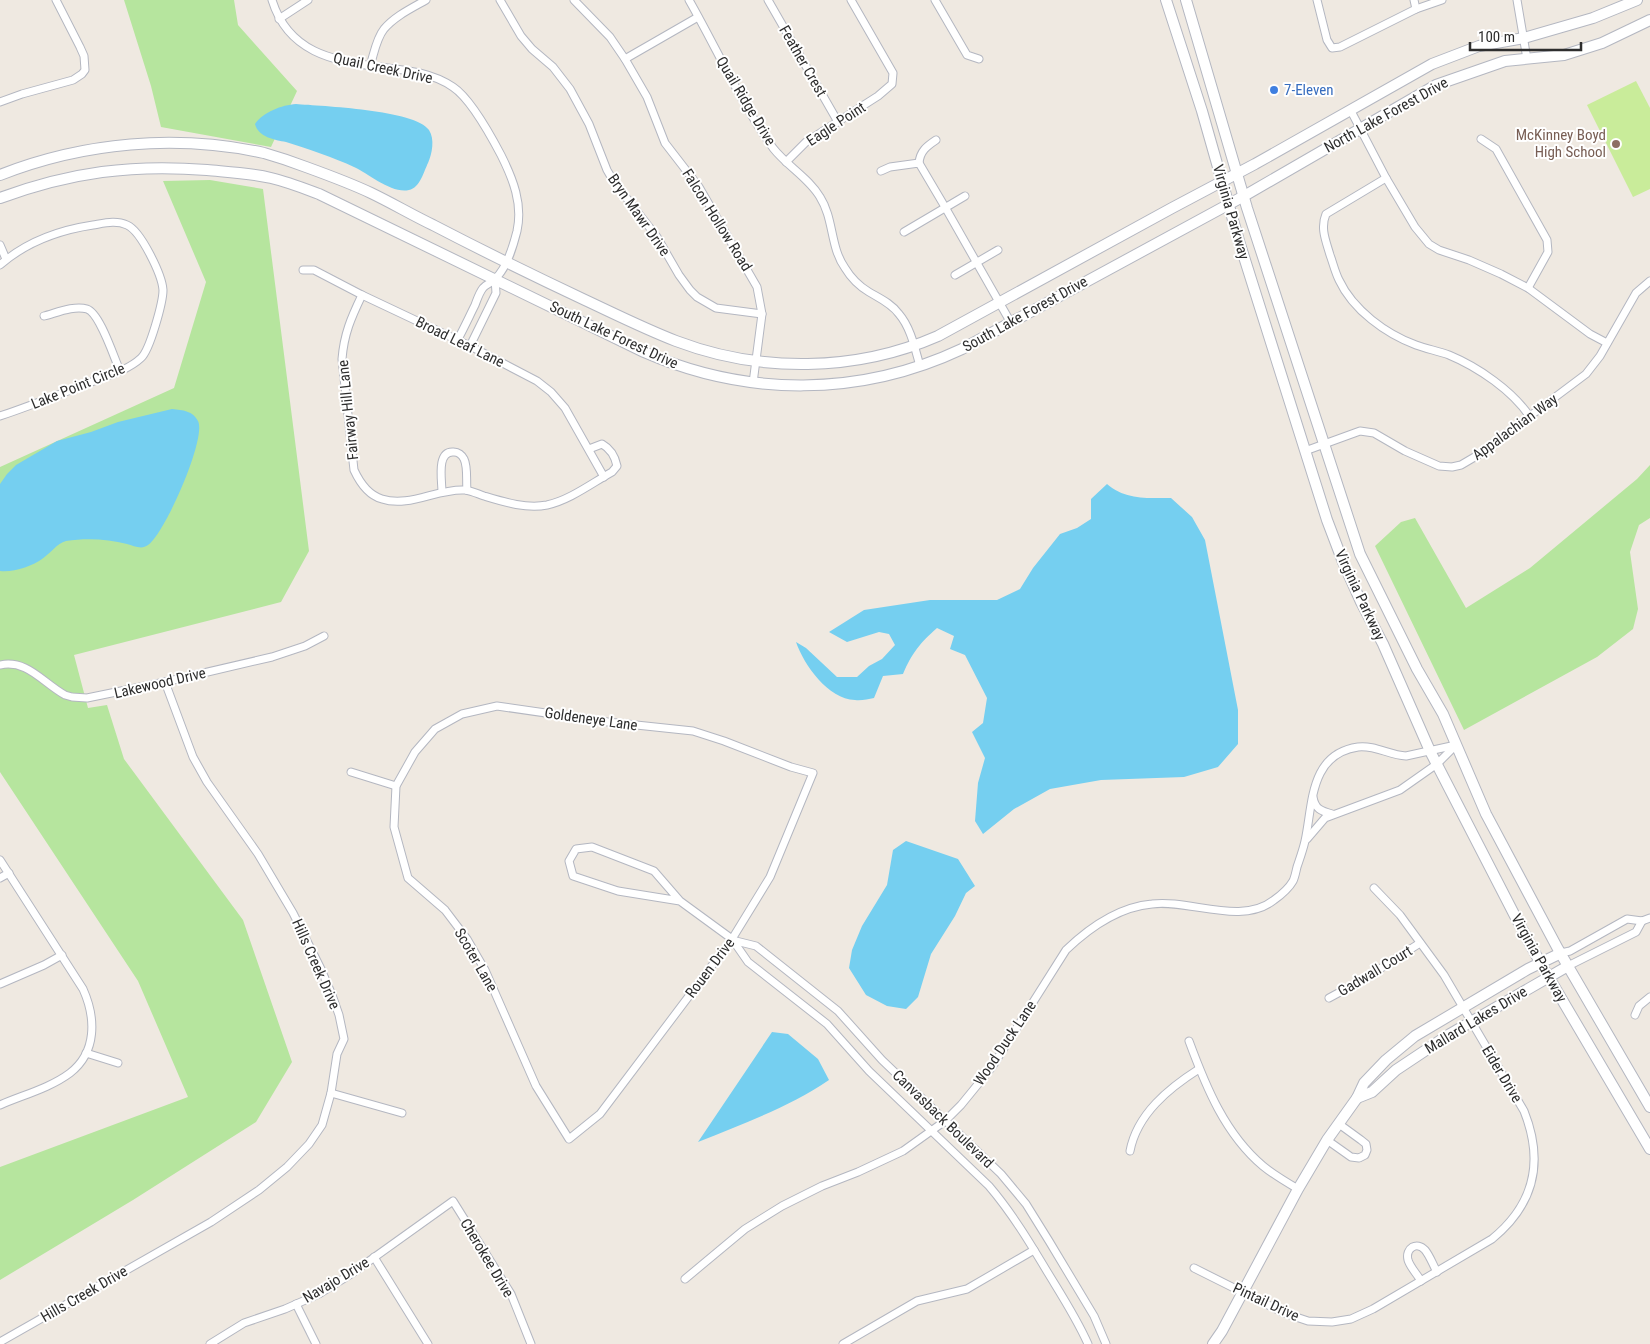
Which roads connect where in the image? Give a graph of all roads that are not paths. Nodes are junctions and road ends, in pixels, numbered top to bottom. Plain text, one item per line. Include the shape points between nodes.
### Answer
1 (56, 0) edge
2 (272, 0) edge
3 (308, 0) edge
4 (426, 0) edge
5 (500, 0) edge
6 (574, 0) edge
7 (689, 0) edge
8 (768, 0) edge
9 (851, 0) edge
10 (935, 0) edge
11 (1166, 0) edge
12 (1186, 0) edge
13 (1317, 0) edge
14 (1414, 0) edge
15 (1442, 0) edge
16 (1517, 0) edge
17 (1637, 0) edge
18 (1416, 9) junction
19 (698, 17) junction
20 (279, 20) junction
21 (1650, 20) edge
22 (1524, 38) junction
23 (625, 59) junction
24 (979, 59) dead end
25 (1527, 60) junction
26 (370, 66) junction
27 (0, 102) edge
28 (1351, 111) junction
29 (838, 122) junction
30 (1360, 129) junction
31 (1481, 139) dead end
32 (936, 140) dead end
33 (786, 162) junction
34 (918, 163) junction
35 (880, 171) dead end
36 (1237, 173) junction
37 (0, 175) edge
38 (1386, 178) junction
39 (1222, 182) junction
40 (965, 196) dead end
41 (1244, 196) junction
42 (0, 198) edge
43 (1228, 204) junction
44 (946, 207) junction
45 (904, 232) dead end
46 (0, 245) edge
47 (998, 250) dead end
48 (6, 259) junction
49 (507, 261) junction
50 (976, 262) junction
51 (0, 264) edge
52 (303, 270) dead end
53 (954, 275) dead end
54 (495, 279) junction
55 (1650, 281) edge
56 (1528, 288) junction
57 (362, 295) junction
58 (1000, 303) junction
59 (762, 314) junction
60 (44, 316) dead end
61 (1011, 323) junction
62 (458, 339) junction
63 (1607, 343) junction
64 (470, 346) junction
65 (914, 346) junction
66 (756, 361) junction
67 (920, 366) junction
68 (120, 371) junction
69 (753, 383) junction
70 (0, 416) edge
71 (1530, 417) junction
72 (1323, 444) junction
73 (588, 450) junction
74 (1305, 451) junction
75 (604, 477) junction
76 (467, 490) junction
77 (442, 492) junction
78 (324, 636) dead end
79 (0, 665) edge
80 (165, 682) junction
81 (1456, 745) junction
82 (1430, 751) junction
83 (1437, 764) junction
84 (351, 772) dead end
85 (813, 773) joint
86 (396, 786) junction
87 (1313, 794) junction
88 (1333, 814) junction
89 (1305, 842) junction
90 (0, 860) edge
91 (9, 873) junction
92 (0, 878) edge
93 (1374, 888) dead end
94 (680, 902) junction
95 (1650, 918) edge
96 (1642, 921) junction
97 (732, 940) junction
98 (1420, 943) junction
99 (1561, 953) junction
100 (62, 955) junction
101 (1541, 964) junction
102 (1568, 966) junction
103 (1549, 977) junction
104 (0, 984) edge
105 (1650, 997) edge
106 (1329, 998) dead end
107 (1462, 1007) junction
108 (1635, 1015) dead end
109 (1471, 1022) junction
110 (1189, 1041) dead end
111 (86, 1053) junction
112 (118, 1063) dead end
113 (1200, 1069) junction
114 (331, 1093) junction
115 (1357, 1098) junction
116 (0, 1104) edge
117 (1650, 1107) edge
118 (402, 1113) dead end
119 (945, 1121) junction
120 (1339, 1124) junction
121 (932, 1132) junction
122 (569, 1139) joint
123 (1327, 1140) junction
124 (1650, 1149) edge
125 (1130, 1151) dead end
126 (1534, 1172) joint
127 (1298, 1189) junction
128 (453, 1201) joint
129 (1034, 1250) junction
130 (374, 1257) junction
131 (1194, 1268) dead end
132 (1437, 1272) junction
133 (685, 1279) dead end
134 (1421, 1281) junction
135 (1243, 1292) junction
136 (296, 1304) junction
137 (0, 1342) edge
138 (210, 1344) edge
139 (316, 1344) edge
140 (428, 1344) edge
141 (531, 1344) edge
142 (843, 1344) edge
143 (1088, 1344) edge
144 (1106, 1344) edge
145 (1213, 1344) edge

1 - 27 street via 80,47 85,70 73,80
2 - 20 street, Quail Creek Drive
3 - 20 street
4 - 26 street via 383,30
5 - 59 street, Bryn Mawr Drive via 521,36 570,89 614,182 652,231 690,290 716,308
6 - 23 street, Falcon Hollow Road via 610,37
7 - 19 street, Quail Ridge Drive
8 - 29 street, Feather Crest
9 - 29 street, Eagle Point via 893,73 892,84
10 - 24 street via 967,55
11 - 39 main road, Virginia Parkway
12 - 36 main road, Virginia Parkway
13 - 18 street via 1332,48
14 - 18 street
15 - 18 street
16 - 22 street
17 - 22 main road, North Lake Forest Drive via 1593,18
19 - 23 street
19 - 33 street, Quail Ridge Drive via 737,91 769,142
20 - 26 street, Quail Creek Drive via 302,44 318,53
21 - 25 main road, North Lake Forest Drive via 1602,43 1564,55
22 - 25 street
22 - 28 main road, North Lake Forest Drive via 1479,46 1438,61
23 - 59 street, Falcon Hollow Road via 648,97 665,143 699,188 752,276 760,296
25 - 30 main road, North Lake Forest Drive via 1505,61 1450,79
26 - 49 street, Quail Creek Drive via 425,74 453,87 468,102 499,152 518,197 517,232
28 - 30 street
28 - 36 main road, North Lake Forest Drive
29 - 33 street, Eagle Point via 806,142
30 - 38 street
30 - 41 main road, North Lake Forest Drive
31 - 56 street via 1496,149 1546,240 1548,252
32 - 34 street via 925,148
33 - 65 street, Quail Ridge Drive via 820,196 845,269 855,282 899,313
34 - 35 street
34 - 44 street
36 - 39 main road, South Lake Forest Drive
36 - 41 main road, Virginia Parkway
37 - 49 main road, South Lake Forest Drive via 55,156 135,144 188,143 242,150 294,162 340,180
38 - 56 street via 1429,244
38 - 71 street via 1326,214 1323,231 1339,281 1352,299 1380,326 1406,341 1476,369 1520,403
39 - 43 main road, Virginia Parkway
39 - 58 main road, South Lake Forest Drive
40 - 44 street
41 - 43 main road, South Lake Forest Drive
41 - 72 main road, Virginia Parkway
42 - 54 main road, South Lake Forest Drive via 91,172 175,167 270,178 319,194
43 - 61 main road, South Lake Forest Drive
43 - 74 main road, Virginia Parkway
44 - 45 street
44 - 50 street
46 - 48 street
47 - 50 street
48 - 51 street, Lake Point Circle
48 - 68 street, Lake Point Circle via 38,241 82,226 113,222 133,228 158,271 163,293 147,348 143,355
49 - 54 street, Quail Creek Drive
49 - 66 main road, South Lake Forest Drive via 675,340 718,354
50 - 53 street
50 - 58 street
52 - 57 street, Broad Leaf Lane via 314,270
54 - 62 street via 483,287
54 - 64 street via 496,293
54 - 69 main road, South Lake Forest Drive via 663,360 710,375
55 - 63 street, Appalachian Way via 1636,292
56 - 63 street
57 - 62 street, Broad Leaf Lane
57 - 77 street, Fairway Hill Lane via 347,327 342,359 354,470 370,493 382,499 405,500
58 - 61 street
58 - 65 main road, South Lake Forest Drive
59 - 66 street, Falcon Hollow Road
60 - 68 street via 81,308 92,312
61 - 67 main road, South Lake Forest Drive via 962,349
62 - 64 street, Broad Leaf Lane
63 - 71 street, Appalachian Way via 1586,374
64 - 73 street, Broad Leaf Lane via 537,381 551,392 565,408
65 - 66 main road, South Lake Forest Drive via 864,359 829,363
65 - 67 street, Quail Ridge Drive
66 - 69 street, Falcon Hollow Road
67 - 69 main road, South Lake Forest Drive via 867,380 830,385
68 - 70 street, Lake Point Circle
71 - 72 street, Appalachian Way via 1461,465 1439,466 1374,433 1360,431
72 - 74 street, Appalachian Way
72 - 81 main road, Virginia Parkway via 1366,567
73 - 75 street, Broad Leaf Lane
73 - 75 street via 602,444 616,459 617,466
74 - 82 main road, Virginia Parkway via 1343,562
75 - 76 street via 563,500 533,507
76 - 77 street
76 - 77 street via 464,460 460,454 452,452 445,455 442,462
78 - 80 street, Lakewood Drive via 272,656
79 - 80 street, Lakewood Drive via 22,665 72,697 101,696
80 - 114 street, Hills Creek Drive via 195,762 258,854 293,913 332,995 344,1039 337,1054
81 - 82 street, Wood Duck Lane
81 - 83 street, Wood Duck Lane
81 - 99 main road, Virginia Parkway via 1486,814
82 - 83 main road, Virginia Parkway
82 - 87 street, Wood Duck Lane via 1398,756 1370,747 1350,749 1326,764
83 - 88 street, Wood Duck Lane via 1400,790
83 - 101 main road, Virginia Parkway
84 - 86 street
85 - 86 street, Goldeneye Lane via 693,731 497,706 462,714 435,729 415,752
85 - 97 street, Rouen Drive via 770,877
86 - 122 street, Scoter Lane via 394,827 408,878 445,910 467,939 485,970 536,1086
87 - 88 street via 1317,808
87 - 89 street, Wood Duck Lane
88 - 89 street, Wood Duck Lane via 1320,822
89 - 119 street, Wood Duck Lane via 1293,881 1273,902 1259,908 1234,912 1173,903 1151,904 1099,922 1066,950 992,1067
90 - 91 street
91 - 92 street
91 - 100 street
93 - 98 street, Eider Drive via 1400,915
94 - 94 street, Canvasback Boulevard via 618,891 573,876 569,861 576,849 592,847 654,870
94 - 97 street, Canvasback Boulevard
95 - 96 street, Mallard Lakes Drive
96 - 99 street via 1627,919
96 - 102 street, Mallard Lakes Drive via 1636,932
97 - 119 street, Canvasback Boulevard via 756,946 838,1012
97 - 121 street, Canvasback Boulevard via 748,962 827,1024 869,1071
97 - 122 street, Rouen Drive via 600,1114
98 - 106 street, Gadwall Court
98 - 107 street, Eider Drive via 1444,975
99 - 101 main road, Mallard Lakes Drive
99 - 102 main road, Virginia Parkway
100 - 104 street
100 - 111 street via 89,1002 93,1019
101 - 103 main road, Virginia Parkway
101 - 107 main road, Mallard Lakes Drive
102 - 103 main road, Mallard Lakes Drive
102 - 117 main road, Virginia Parkway
103 - 109 main road, Mallard Lakes Drive
103 - 124 main road, Virginia Parkway
105 - 108 street via 1639,1006
107 - 109 street, Eider Drive
107 - 115 main road, Mallard Lakes Drive via 1415,1036 1386,1060 1364,1083
109 - 115 main road, Mallard Lakes Drive via 1403,1065 1372,1092
109 - 126 street, Eider Drive via 1524,1111 1535,1147
110 - 113 street
111 - 112 street
111 - 116 street via 63,1077
113 - 125 street via 1178,1083 1154,1105 1138,1130
113 - 127 street via 1219,1111 1238,1141 1263,1166
114 - 118 street
114 - 137 street, Hills Creek Drive via 322,1125 309,1144 259,1190 211,1222
115 - 120 main road, Mallard Lakes Drive
119 - 121 street, Wood Duck Lane
119 - 144 street, Canvasback Boulevard via 1001,1174 1026,1204 1094,1316
120 - 123 main road, Mallard Lakes Drive
120 - 123 street via 1366,1144 1368,1150 1365,1154 1359,1158 1351,1157
121 - 129 street, Canvasback Boulevard via 989,1186 1012,1214
121 - 133 street, Wood Duck Lane via 903,1151 782,1206 745,1229
123 - 127 main road, Mallard Lakes Drive
126 - 132 street, Pintail Drive via 1523,1202 1500,1232
127 - 135 main road, Mallard Lakes Drive
128 - 130 street, Navajo Drive
128 - 141 street, Cherokee Drive via 511,1294
129 - 142 street via 967,1289 917,1301
129 - 143 street, Canvasback Boulevard
130 - 136 street, Navajo Drive via 319,1294
130 - 140 street
131 - 135 street, Pintail Drive
132 - 134 street, Pintail Drive
132 - 134 street via 1426,1251 1421,1247 1410,1248 1408,1261
134 - 135 street, Pintail Drive via 1351,1319 1332,1322 1295,1318
135 - 145 main road, Mallard Lakes Drive
136 - 138 street, Navajo Drive via 244,1323
136 - 139 street

